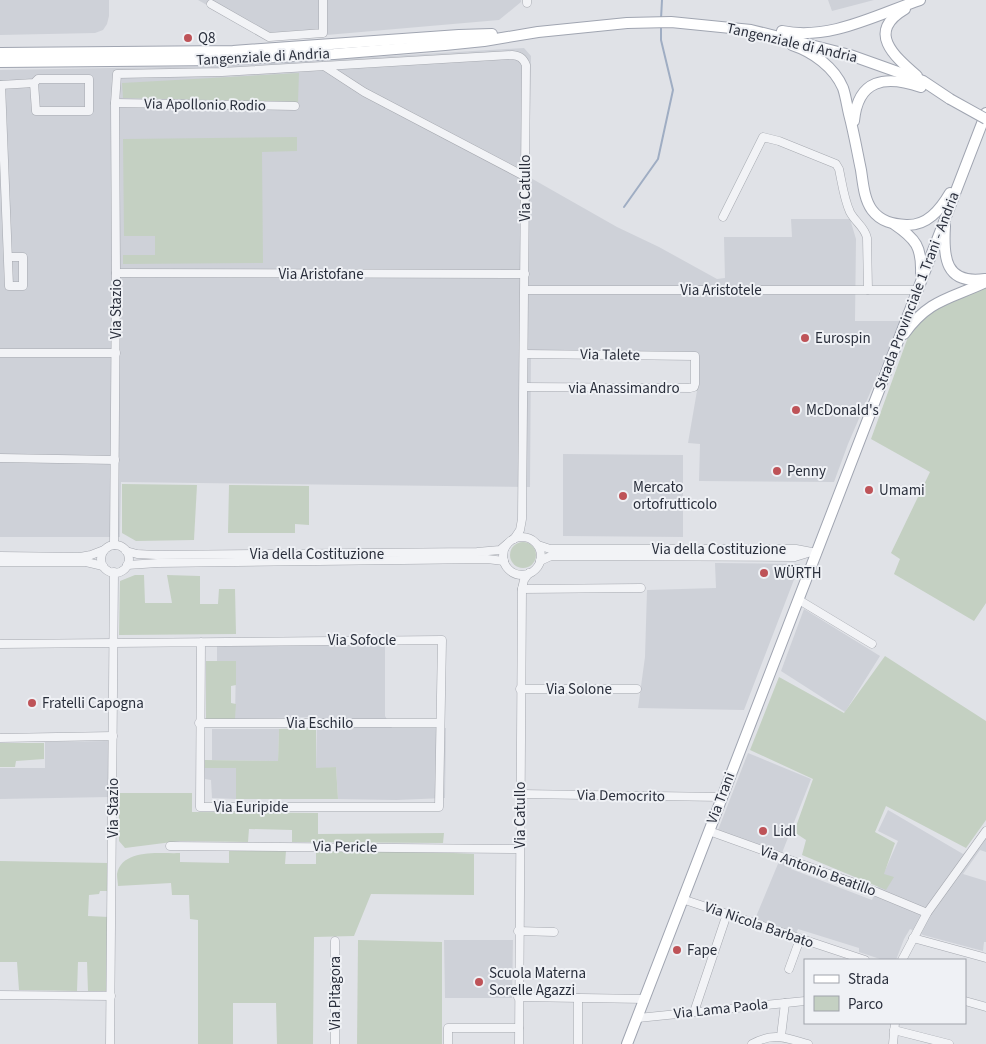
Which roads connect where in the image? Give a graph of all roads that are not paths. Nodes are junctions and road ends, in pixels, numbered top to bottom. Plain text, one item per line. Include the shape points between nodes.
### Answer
1 (323, 0) edge
2 (919, 0) edge
3 (211, 4) dead end
4 (751, 30) junction
5 (525, 34) junction
6 (766, 34) junction
7 (0, 53) edge
8 (0, 62) edge
9 (324, 66) junction
10 (923, 81) junction
11 (34, 82) junction
12 (0, 85) edge
13 (946, 96) junction
14 (115, 103) junction
15 (295, 106) dead end
16 (986, 113) edge
17 (986, 119) edge
18 (853, 127) junction
19 (965, 166) junction
20 (526, 177) junction
21 (946, 216) junction
22 (723, 217) dead end
23 (893, 224) junction
24 (8, 257) dead end
25 (116, 274) junction
26 (525, 274) junction
27 (986, 280) edge
28 (919, 285) junction
29 (525, 290) junction
30 (868, 290) junction
31 (897, 345) junction
32 (0, 353) edge
33 (116, 353) junction
34 (524, 354) junction
35 (695, 356) joint
36 (524, 387) junction
37 (0, 458) edge
38 (115, 460) junction
39 (522, 519) junction
40 (514, 539) junction
41 (531, 539) junction
42 (507, 544) junction
43 (114, 545) junction
44 (538, 546) junction
45 (104, 550) junction
46 (126, 551) junction
47 (813, 553) junction
48 (0, 556) edge
49 (540, 561) junction
50 (0, 562) edge
51 (504, 562) junction
52 (127, 565) junction
53 (103, 566) junction
54 (114, 572) junction
55 (513, 572) junction
56 (529, 573) junction
57 (522, 587) junction
58 (641, 588) dead end
59 (799, 600) junction
60 (114, 642) junction
61 (201, 642) junction
62 (0, 644) edge
63 (872, 644) dead end
64 (520, 689) junction
65 (638, 689) dead end
66 (199, 723) junction
67 (440, 723) junction
68 (113, 736) junction
69 (0, 738) edge
70 (520, 794) junction
71 (722, 797) junction
72 (439, 807) joint
73 (709, 830) junction
74 (986, 831) edge
75 (170, 846) dead end
76 (519, 849) junction
77 (682, 899) junction
78 (927, 913) junction
79 (727, 914) junction
80 (518, 931) junction
81 (554, 932) dead end
82 (800, 938) junction
83 (913, 938) junction
84 (335, 941) dead end
85 (986, 958) edge
86 (862, 959) edge
87 (902, 959) edge
88 (789, 969) dead end
89 (0, 995) edge
90 (111, 996) junction
91 (518, 997) junction
92 (578, 998) junction
93 (645, 999) junction
94 (804, 1001) edge
95 (966, 1001) edge
96 (785, 1003) junction
97 (986, 1006) edge
98 (694, 1012) junction
99 (638, 1018) junction
100 (894, 1026) edge
101 (518, 1028) junction
102 (781, 1036) junction
103 (110, 1044) edge
104 (335, 1044) edge
105 (448, 1044) edge
106 (519, 1044) edge
107 (578, 1044) edge
108 (627, 1044) edge
109 (752, 1044) edge
110 (808, 1044) edge
111 (893, 1044) edge
112 (949, 1044) edge

1 - 3 street via 323,33 269,37
2 - 4 main road via 854,24 818,33 790,33 768,28
2 - 10 main road via 890,21 886,40 898,59
4 - 5 main road, Tangenziale di Andria via 654,22
4 - 6 main road, Tangenziale di Andria
5 - 7 main road, Tangenziale di Andria via 459,35 233,51
5 - 8 main road, Tangenziale di Andria via 455,44 334,54 220,60
6 - 10 main road, Tangenziale di Andria via 850,54
6 - 18 main road via 812,54 836,75 843,88
9 - 14 street, Via Stazio via 117,74
9 - 20 street via 364,92
9 - 20 street, Via Catullo via 519,56 526,65
10 - 13 main road, Tangenziale di Andria
11 - 11 street via 38,79 89,79 89,111 36,111
11 - 12 street
12 - 24 street
13 - 17 main road, Tangenziale di Andria, bridge
13 - 18 main road via 899,82 876,83 867,88 858,101
14 - 15 street, Via Apollonio Rodio
14 - 25 street, Via Stazio
16 - 19 main road, Strada Provinciale 1 Trani - Andria
18 - 23 main road via 868,203 883,220
19 - 21 main road, Strada Provinciale 1 Trani - Andria
19 - 23 main road via 934,215 912,225
20 - 26 street, Via Catullo
21 - 27 main road via 944,252 950,268 963,279
21 - 28 main road, Strada Provinciale 1 Trani - Andria
22 - 30 street via 763,137 836,164 849,210 866,231
23 - 28 main road via 908,234 918,248 921,261
25 - 26 street, Via Aristofane
25 - 33 street, Via Stazio
26 - 29 street, Via Catullo
27 - 31 main road via 928,308
28 - 30 street, Via Aristotele
28 - 31 main road, Strada Provinciale 1 Trani - Andria
29 - 30 street, Via Aristotele
29 - 34 street, Via Catullo
31 - 47 main road, Strada Provinciale 1 Trani - Andria
32 - 33 street
33 - 38 street, Via Stazio
34 - 35 street, Via Talete
34 - 36 street, Via Catullo
35 - 36 street, via Anassimandro via 694,387
36 - 39 street, Via Catullo
37 - 38 street
38 - 43 street, Via Stazio
39 - 40 street, Via Catullo
39 - 41 street, Via Catullo
40 - 41 street
40 - 42 street, Via della Costituzione
41 - 44 street
42 - 46 street, Via della Costituzione via 495,551 477,552 156,555
42 - 51 street
43 - 45 street
43 - 46 street, Via della Costituzione
44 - 47 street, Via della Costituzione via 550,549 796,549
44 - 49 street
45 - 48 street via 80,557
45 - 53 street
46 - 52 street
47 - 49 street, Via della Costituzione via 795,557 550,556
47 - 59 main road, Via Trani
49 - 56 street
50 - 53 street via 86,562
51 - 52 street, Via della Costituzione via 487,559
51 - 55 street
52 - 54 street, Via della Costituzione
53 - 54 street
54 - 60 street, Via Stazio
55 - 56 street
55 - 57 street
56 - 57 street, Via Catullo
57 - 58 street
57 - 64 street, Via Catullo
59 - 63 street
59 - 71 main road, Via Trani
60 - 61 street, Via Sofocle
60 - 62 street, Via Sofocle
60 - 68 street, Via Stazio
61 - 66 street, Via Euripide
61 - 67 street, Via Sofocle via 442,640
64 - 65 street, Via Solone
64 - 70 street, Via Catullo
66 - 67 street, Via Eschilo
66 - 72 street, Via Euripide via 200,808
67 - 72 street, Via Sofocle
68 - 69 street
68 - 90 street, Via Stazio
70 - 71 street, Via Democrito
70 - 76 street, Via Catullo
71 - 73 main road, Via Trani
73 - 77 main road, Via Trani
73 - 78 street, Via Antonio Beatillo
74 - 78 street
75 - 76 street, Via Pericle
76 - 80 street, Via Catullo
77 - 79 street, Via Nicola Barbato
77 - 93 main road, Via Trani
78 - 83 street
79 - 82 street, Via Nicola Barbato
79 - 98 street
80 - 81 street
80 - 91 street, Via Catullo
82 - 86 street, Via Nicola Barbato
82 - 88 street
83 - 85 street
83 - 87 street
84 - 104 street, Via Pitagora
89 - 90 street
90 - 103 street, Via Stazio
91 - 92 street
91 - 101 street, Via Catullo
92 - 93 street
92 - 107 street
93 - 99 main road, Via Trani
94 - 96 street, Via Lama Paola
95 - 97 street
96 - 98 street, Via Lama Paola
96 - 102 street
98 - 99 street, Via Lama Paola
99 - 108 main road, Via Trani
100 - 111 street
100 - 112 street
101 - 105 street via 448,1028
101 - 106 street, Via Catullo
102 - 109 street via 769,1036
102 - 110 street

